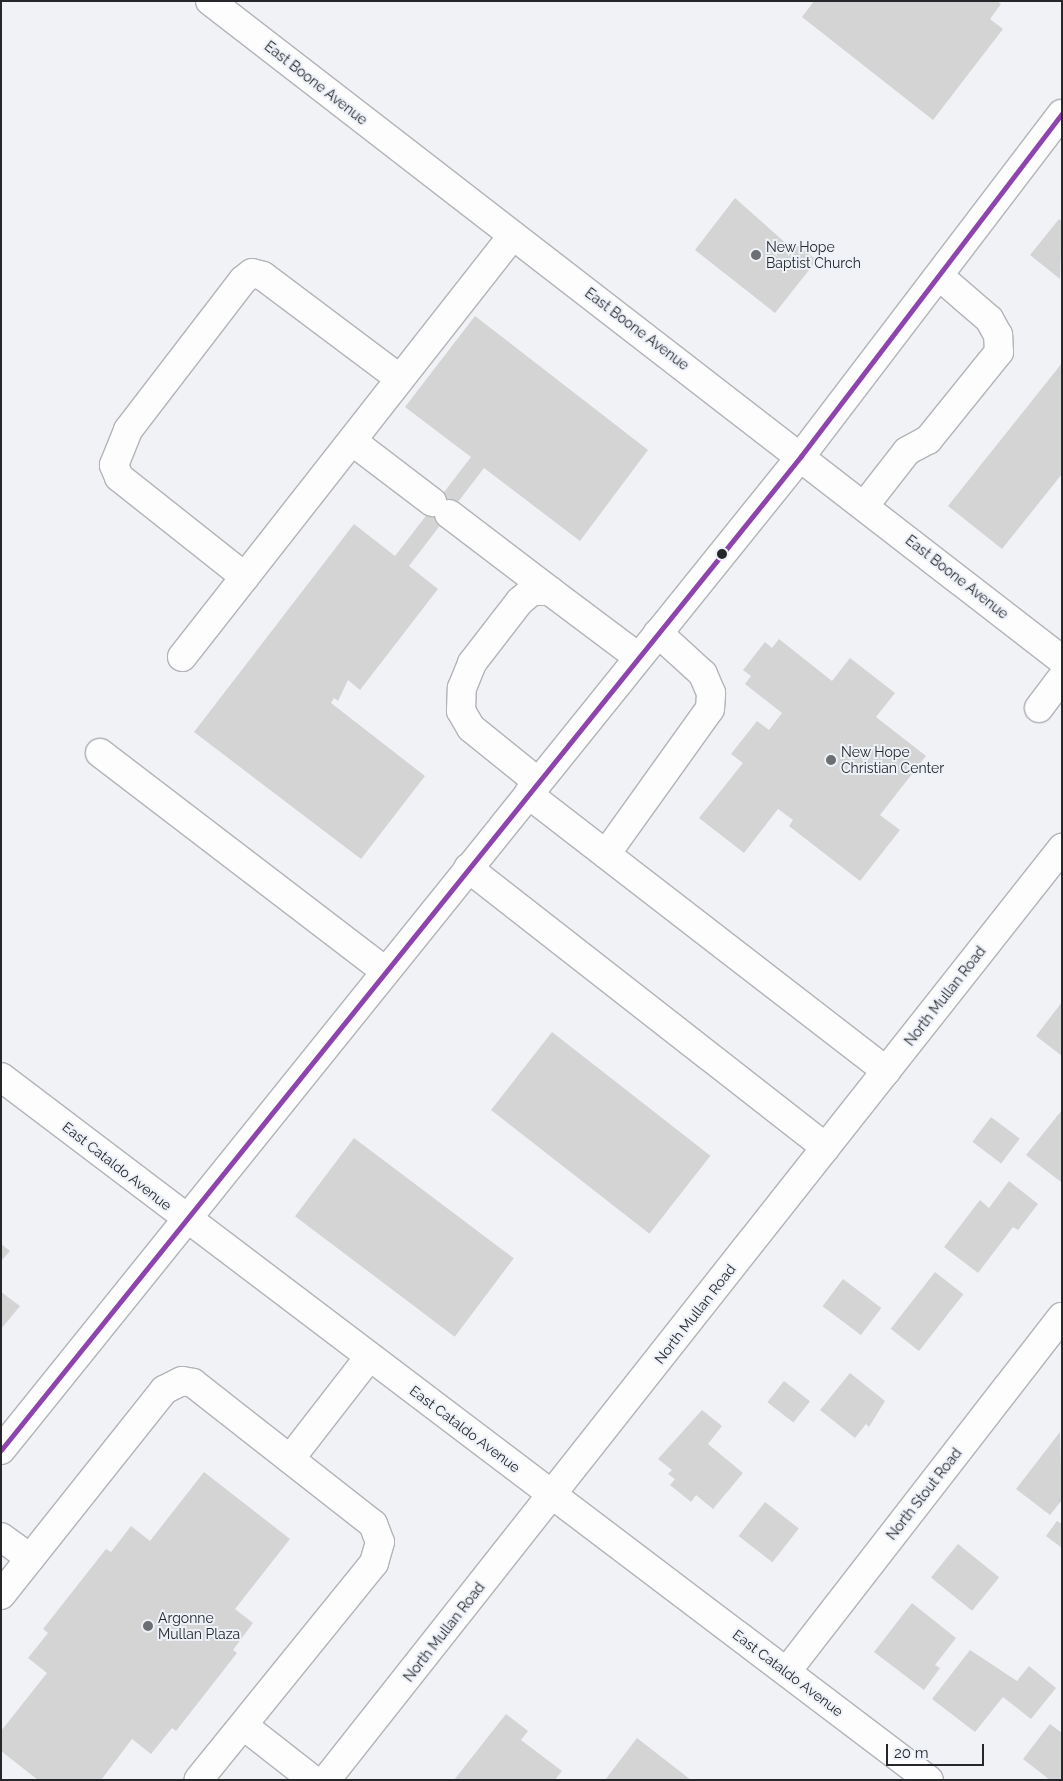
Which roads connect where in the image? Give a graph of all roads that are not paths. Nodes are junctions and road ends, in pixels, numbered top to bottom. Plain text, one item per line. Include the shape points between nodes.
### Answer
1 (210, 1) edge
2 (1062, 114) edge
3 (513, 235) junction
4 (939, 276) junction
5 (400, 379) junction
6 (352, 441) junction
7 (801, 456) junction
8 (865, 506) junction
9 (245, 577) junction
10 (550, 591) junction
11 (658, 633) junction
12 (182, 657) dead end
13 (638, 657) junction
14 (1062, 660) edge
15 (1062, 677) edge
16 (1039, 708) dead end
17 (100, 753) dead end
18 (533, 788) junction
19 (1062, 848) edge
20 (606, 854) junction
21 (468, 868) junction
22 (385, 971) junction
23 (886, 1071) junction
24 (1, 1076) edge
25 (826, 1148) junction
26 (184, 1218) junction
27 (1062, 1318) edge
28 (370, 1357) junction
29 (1, 1450) edge
30 (290, 1459) junction
31 (552, 1495) junction
32 (1, 1537) edge
33 (30, 1558) junction
34 (1, 1595) edge
35 (786, 1671) junction
36 (244, 1726) junction
37 (198, 1780) edge
38 (313, 1780) edge
39 (326, 1780) edge
40 (928, 1780) edge

1 - 3 main road, East Boone Avenue
2 - 4 main road
3 - 5 main road
3 - 7 main road, East Boone Avenue
4 - 7 main road
4 - 8 main road via 989,319 998,335 999,352 928,440 907,451
5 - 6 main road
5 - 9 main road via 264,276 252,273 243,280 128,430 114,465 119,477
6 - 9 main road
6 - 10 main road
7 - 8 main road, East Boone Avenue
7 - 11 main road
8 - 14 main road, East Boone Avenue
9 - 12 main road
10 - 13 main road
10 - 18 main road via 532,591 520,601 472,664 462,688 461,710 471,728
11 - 13 main road
11 - 20 main road via 703,674 711,693 710,709
13 - 18 main road
15 - 16 main road
17 - 22 main road
18 - 20 main road
18 - 21 main road
19 - 23 main road, North Mullan Road
20 - 23 main road
21 - 22 main road
21 - 25 main road
22 - 26 main road
23 - 25 main road, North Mullan Road
24 - 26 main road, East Cataldo Avenue
25 - 31 main road, North Mullan Road
26 - 28 main road, East Cataldo Avenue
26 - 29 main road
27 - 35 main road, North Stout Road
28 - 30 main road
28 - 31 main road, East Cataldo Avenue
30 - 33 main road via 193,1383 172,1384
30 - 36 main road via 373,1524 379,1532 380,1551
31 - 35 main road, East Cataldo Avenue
31 - 39 main road, North Mullan Road
32 - 33 main road
33 - 34 main road
35 - 40 main road, East Cataldo Avenue
36 - 37 main road
36 - 38 main road

